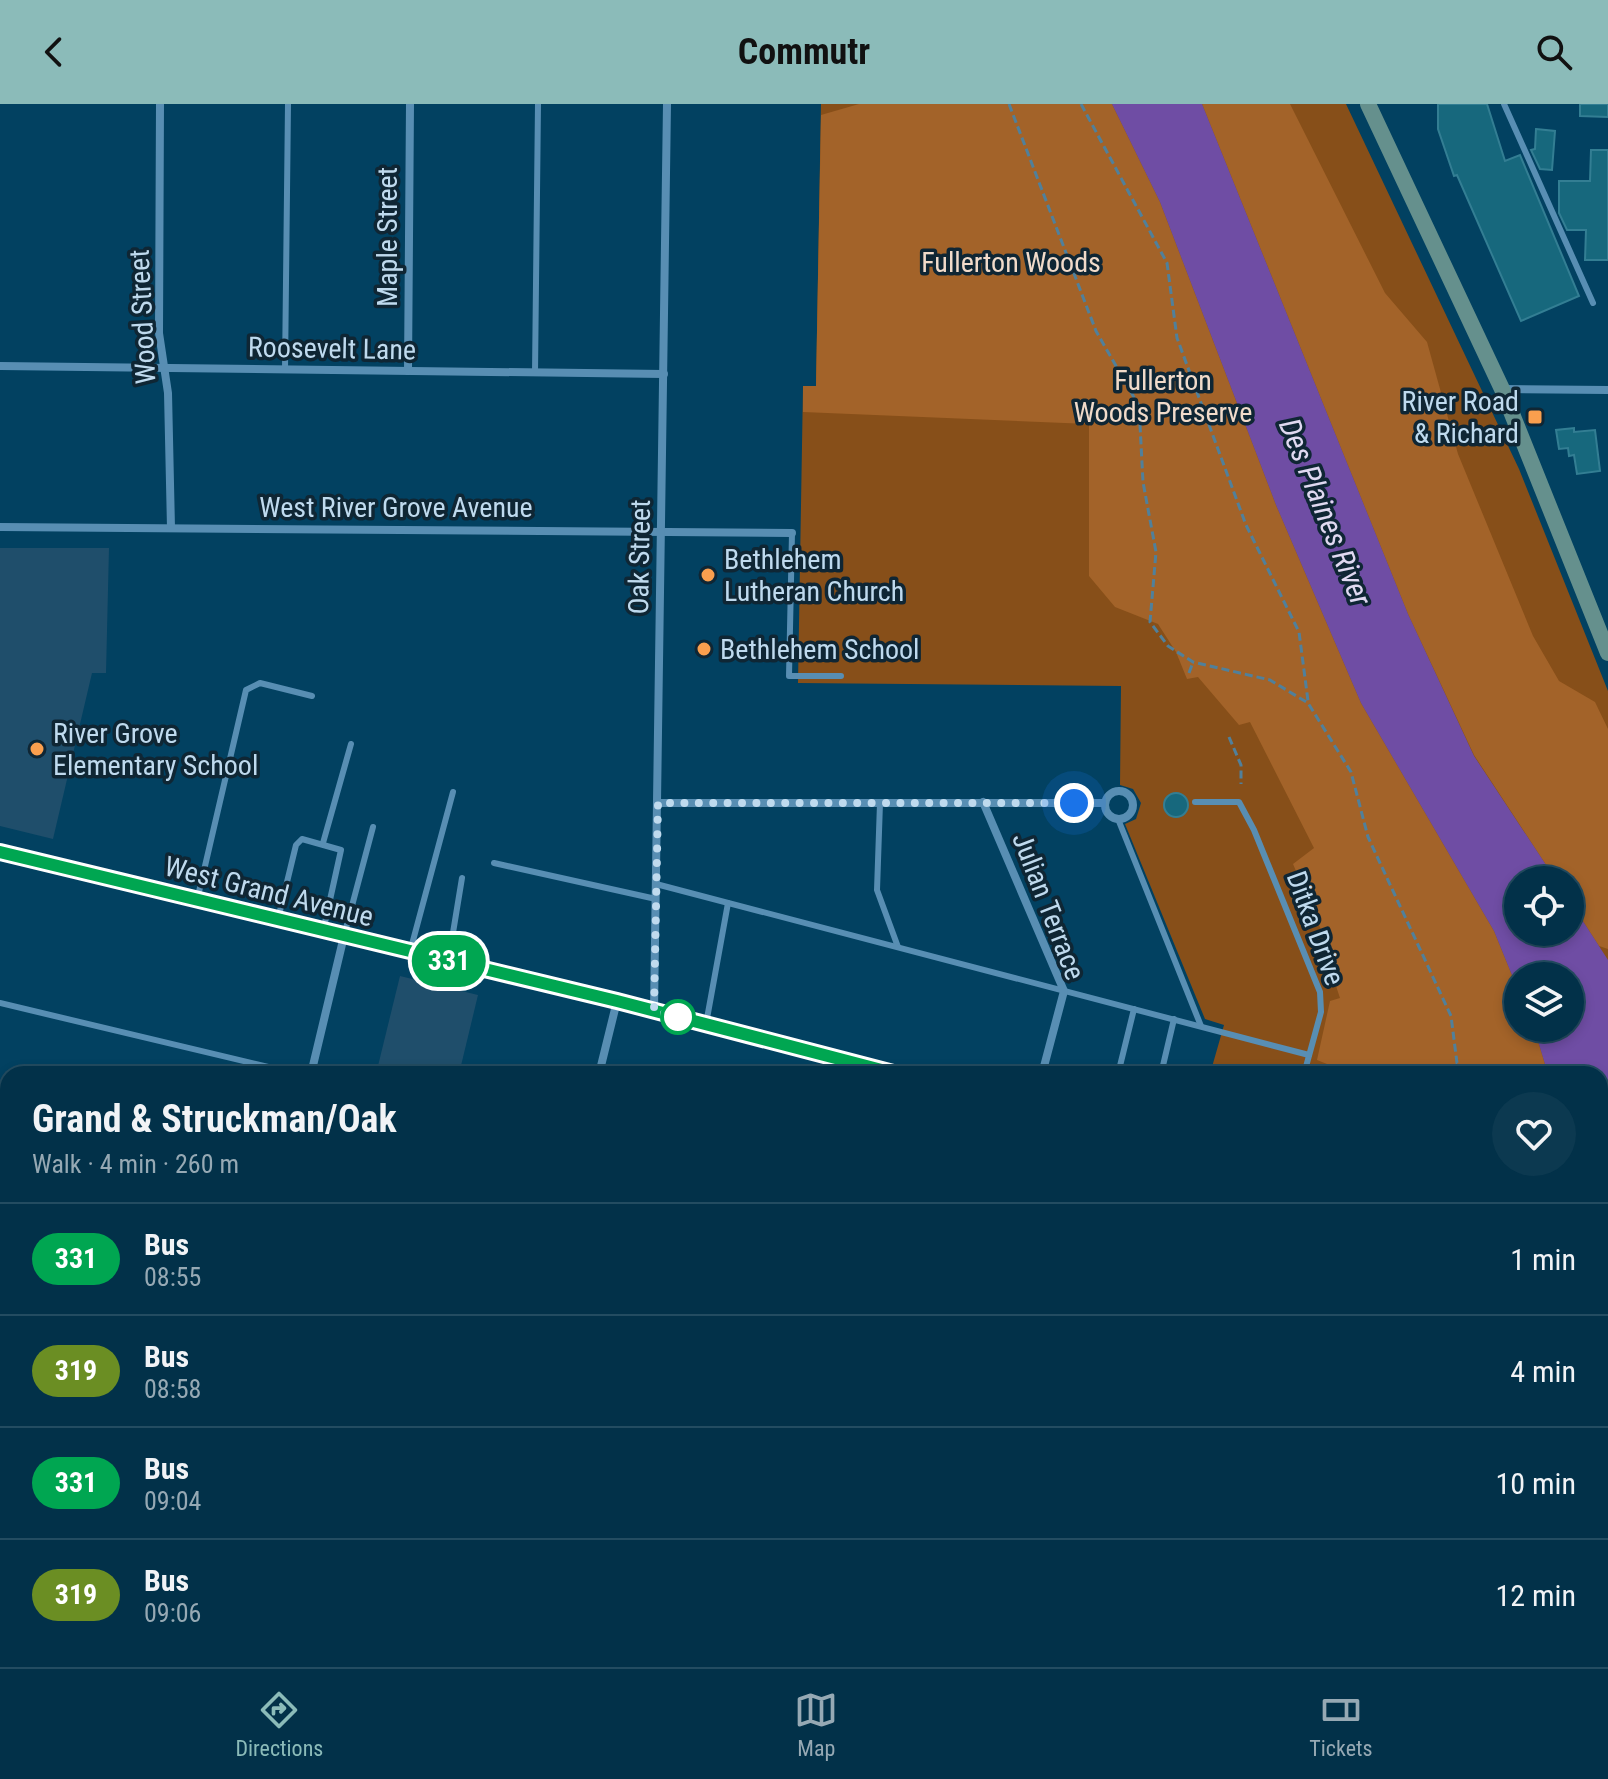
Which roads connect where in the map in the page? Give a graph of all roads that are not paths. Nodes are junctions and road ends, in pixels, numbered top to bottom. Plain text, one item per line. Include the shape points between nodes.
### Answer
1 (160, 104) edge
2 (288, 104) edge
3 (410, 104) edge
4 (538, 104) edge
5 (667, 104) edge
6 (1368, 104) edge
7 (1504, 104) edge
8 (1593, 303) dead end
9 (0, 366) edge
10 (166, 368) junction
11 (285, 370) junction
12 (408, 371) junction
13 (535, 373) junction
14 (664, 374) junction
15 (1502, 389) junction
16 (1608, 390) edge
17 (0, 527) edge
18 (171, 528) junction
19 (661, 531) junction
20 (792, 533) joint
21 (1608, 653) edge
22 (841, 676) dead end
23 (312, 696) dead end
24 (351, 744) dead end
25 (453, 792) dead end
26 (983, 802) junction
27 (1195, 802) dead end
28 (658, 803) junction
29 (880, 803) junction
30 (1105, 803) junction
31 (1118, 819) junction
32 (373, 827) dead end
33 (323, 843) junction
34 (0, 852) edge
35 (494, 863) dead end
36 (462, 878) dead end
37 (656, 884) junction
38 (656, 899) junction
39 (197, 900) junction
40 (728, 903) junction
41 (278, 920) junction
42 (324, 931) junction
43 (344, 936) junction
44 (898, 947) junction
45 (410, 951) junction
46 (448, 961) junction
47 (1064, 991) junction
48 (617, 1001) junction
49 (0, 1003) edge
50 (1134, 1009) junction
51 (654, 1011) junction
52 (1174, 1019) junction
53 (706, 1024) junction
54 (1201, 1026) junction
55 (1309, 1055) junction
56 (264, 1066) edge
57 (313, 1066) edge
58 (601, 1066) edge
59 (842, 1066) edge
60 (1044, 1066) edge
61 (1120, 1066) edge
62 (1163, 1066) edge
63 (1306, 1066) edge

1 - 10 street, Wood Street via 159,333
2 - 11 lane
3 - 12 street, Maple Street
4 - 13 lane
5 - 14 street, Oak Street
6 - 15 main road
7 - 8 lane
9 - 10 street, Roosevelt Lane
10 - 11 street, Roosevelt Lane
10 - 18 street, Wood Street
11 - 12 street, Roosevelt Lane
12 - 13 street, Roosevelt Lane
13 - 14 street, Roosevelt Lane
14 - 19 street, Oak Street
15 - 16 street
15 - 21 main road
17 - 18 street, West River Grove Avenue
18 - 19 street, West River Grove Avenue
19 - 20 street, West River Grove Avenue
19 - 28 street, Oak Street
20 - 22 lane via 789,676
23 - 39 lane via 260,683 246,690
24 - 33 lane
25 - 45 lane
26 - 29 street
26 - 30 street
26 - 47 street, Julian Terrace
27 - 55 lane, Ditka Drive via 1239,802 1254,830 1320,992 1321,1012
28 - 29 street
28 - 37 street, Oak Street
29 - 44 lane via 877,890
30 - 31 street via 1107,812
30 - 31 street via 1117,790 1130,795 1133,809
31 - 54 lane
32 - 43 lane
33 - 41 lane via 302,839 296,845
33 - 42 lane via 341,850
34 - 39 main road, West Grand Avenue
35 - 38 lane
36 - 46 lane
37 - 38 street, Oak Street
37 - 40 lane
38 - 51 street, Oak Street
39 - 41 main road, West Grand Avenue
40 - 44 lane
40 - 53 lane
41 - 42 main road, West Grand Avenue
42 - 43 main road, West Grand Avenue
43 - 45 main road, West Grand Avenue
43 - 57 street
44 - 47 lane
45 - 46 main road, West Grand Avenue
46 - 48 main road, West Grand Avenue
47 - 50 lane
47 - 60 street, Julian Terrace
48 - 51 main road, West Grand Avenue
48 - 58 street
49 - 56 lane
50 - 52 lane
50 - 61 lane
51 - 53 main road, West Grand Avenue
52 - 54 lane
52 - 62 lane
53 - 59 main road, West Grand Avenue
54 - 55 lane
55 - 63 lane, Ditka Drive

